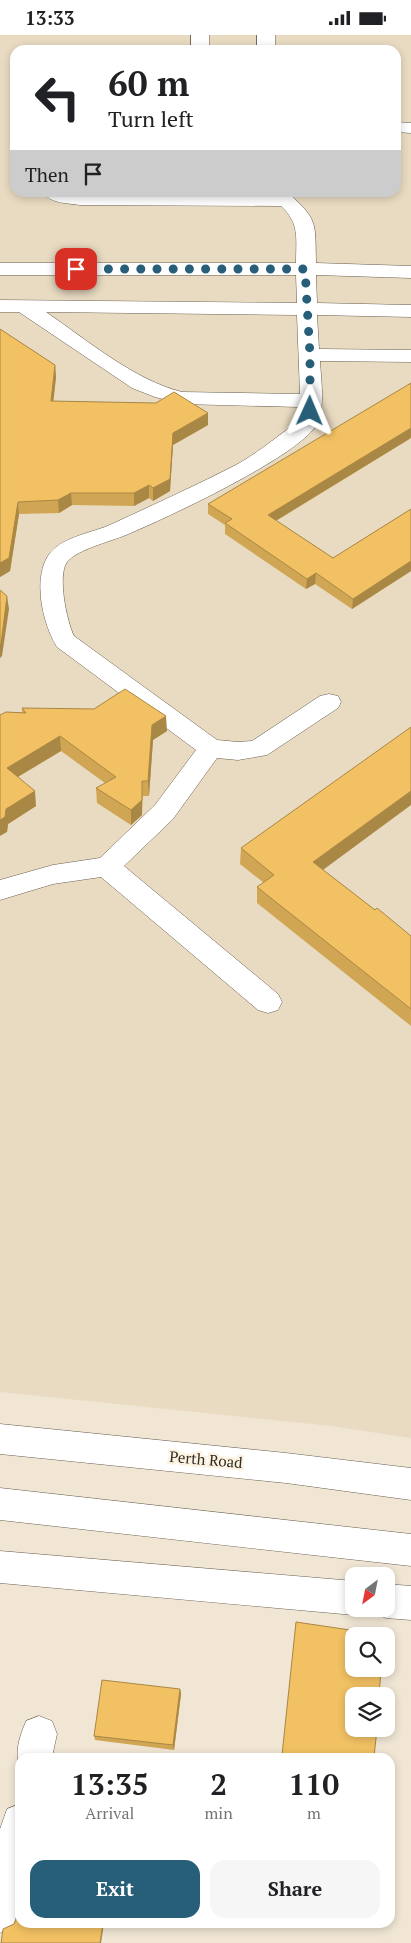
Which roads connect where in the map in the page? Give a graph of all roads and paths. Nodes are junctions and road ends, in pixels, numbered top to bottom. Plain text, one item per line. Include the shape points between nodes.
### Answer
1 (67, 197) edge
2 (130, 197) edge
3 (283, 197) edge
4 (0, 269) edge
5 (305, 269) junction
6 (411, 271) edge
7 (0, 306) edge
8 (23, 306) junction
9 (307, 309) junction
10 (411, 311) edge
11 (310, 355) junction
12 (411, 356) edge
13 (311, 401) junction
14 (329, 702) dead end
15 (211, 748) junction
16 (107, 867) junction
17 (0, 890) edge
18 (268, 1002) dead end
19 (0, 1439) edge
20 (411, 1484) edge
21 (0, 1503) edge
22 (411, 1550) edge
23 (0, 1567) edge
24 (345, 1597) edge
25 (395, 1602) edge
26 (411, 1603) edge
27 (15, 1844) edge
28 (0, 1914) edge

1 - 2 main road
3 - 5 main road via 300,213 305,226
4 - 5 main road
5 - 6 main road
5 - 9 main road
7 - 8 main road
8 - 9 main road
8 - 13 main road via 139,384 162,393 182,398
9 - 10 main road
9 - 11 main road
11 - 12 main road
11 - 13 main road
13 - 15 main road via 307,422 300,431 244,469 71,549 59,557 53,568 51,583 59,629 65,641
14 - 15 main road via 258,749
15 - 16 main road via 164,812
16 - 17 main road via 55,872
16 - 18 main road
19 - 20 main road, Perth Road
21 - 22 main road
23 - 24 main road
25 - 26 main road
27 - 28 main road

